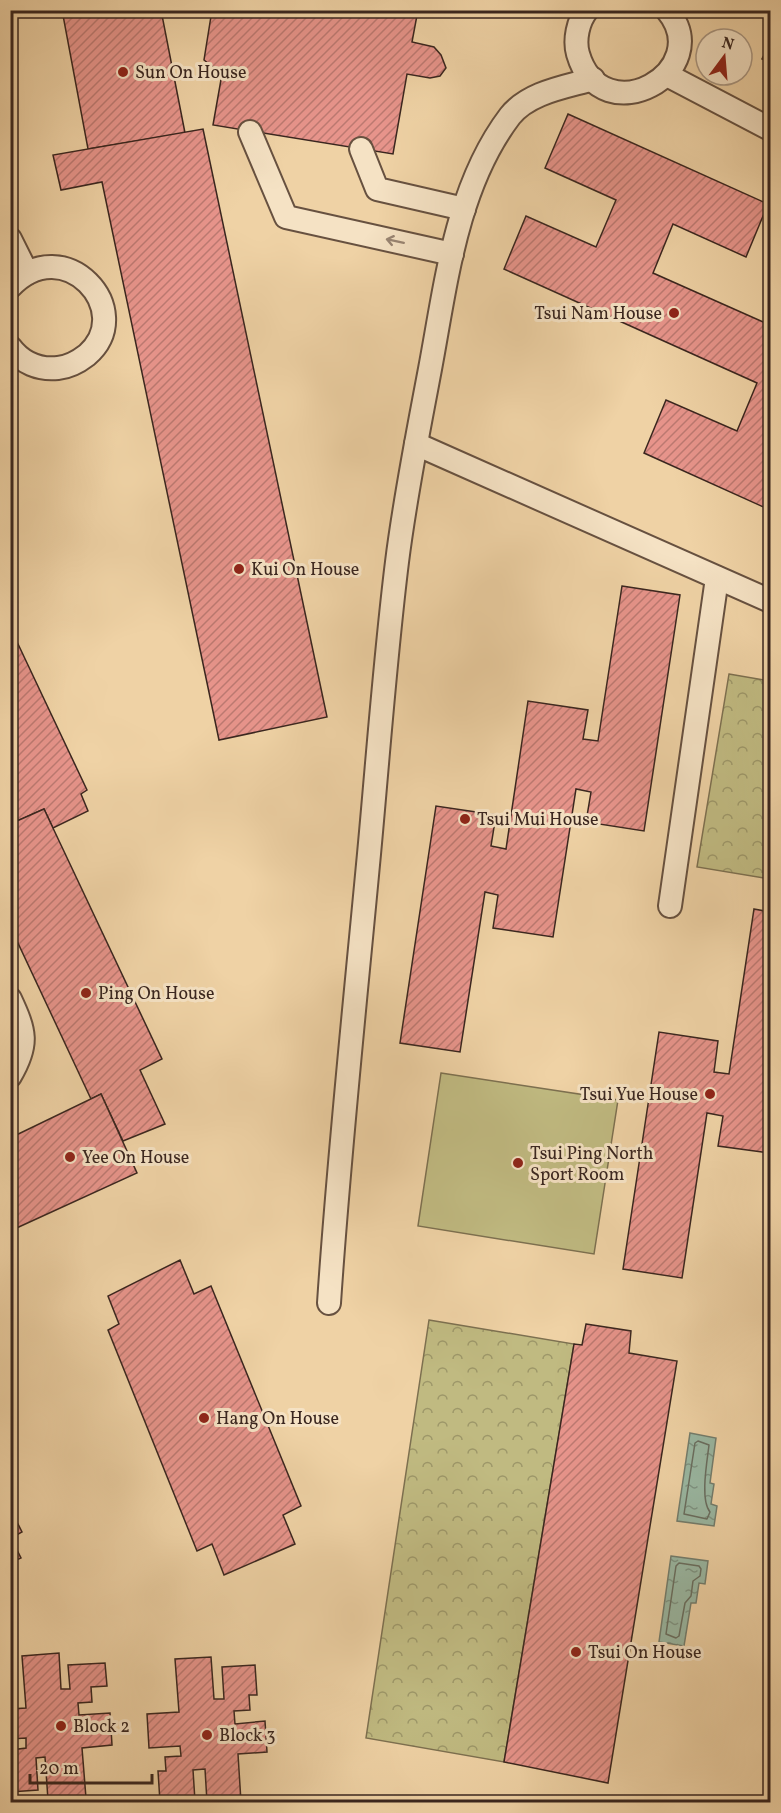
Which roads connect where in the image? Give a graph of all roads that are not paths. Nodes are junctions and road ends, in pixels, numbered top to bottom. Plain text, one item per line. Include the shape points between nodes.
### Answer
1 (587, 10) edge
2 (667, 10) edge
3 (667, 75) junction
4 (593, 80) junction
5 (771, 129) edge
6 (250, 132) dead end
7 (361, 149) dead end
8 (464, 209) junction
9 (10, 239) edge
10 (452, 254) junction
11 (19, 280) edge
12 (10, 347) edge
13 (416, 444) junction
14 (717, 578) junction
15 (771, 601) edge
16 (670, 906) dead end
17 (10, 999) edge
18 (10, 1076) edge
19 (329, 1303) dead end

1 - 4 lane via 577,31 577,49 582,66
2 - 3 lane via 678,30 679,46
3 - 4 lane via 648,89 624,93
3 - 5 lane
4 - 8 lane via 539,95 513,113 493,143
10 -> 6 lane via 286,217
7 - 8 lane via 377,189
8 - 10 lane
9 - 11 lane
10 - 13 lane
11 - 12 lane via 53,266 70,270 86,279 96,291 103,322 92,351 65,368 31,365
13 - 14 lane
13 - 19 lane via 395,585
14 - 15 lane
14 - 16 lane
17 - 18 lane via 23,1026 22,1056

